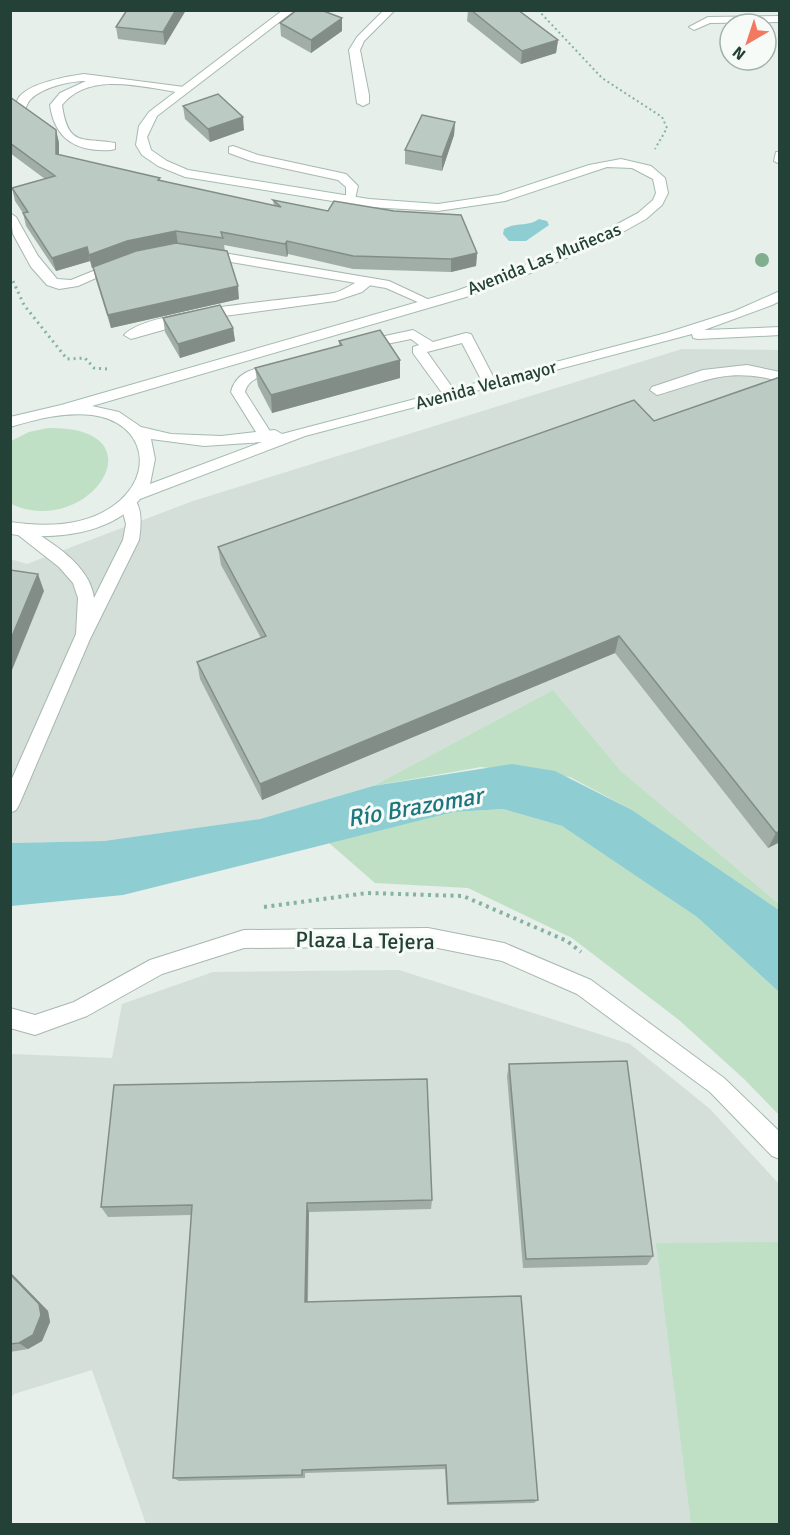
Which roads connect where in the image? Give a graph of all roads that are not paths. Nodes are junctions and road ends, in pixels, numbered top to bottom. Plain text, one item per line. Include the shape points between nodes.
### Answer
1 (290, 10) edge
2 (390, 10) edge
3 (780, 19) edge
4 (694, 27) dead end
5 (99, 79) junction
6 (184, 90) junction
7 (363, 103) dead end
8 (20, 109) edge
9 (111, 146) dead end
10 (233, 150) dead end
11 (780, 155) edge
12 (780, 161) edge
13 (350, 200) junction
14 (10, 217) edge
15 (190, 252) edge
16 (135, 259) edge
17 (367, 282) junction
18 (780, 295) edge
19 (429, 303) junction
20 (780, 331) edge
21 (131, 335) dead end
22 (670, 336) junction
23 (430, 346) junction
24 (348, 349) edge
25 (293, 363) edge
26 (780, 377) edge
27 (490, 384) junction
28 (128, 389) junction
29 (657, 390) dead end
30 (450, 394) junction
31 (67, 408) junction
32 (10, 422) edge
33 (131, 427) junction
34 (302, 432) junction
35 (266, 436) junction
36 (131, 499) junction
37 (16, 529) edge
38 (82, 639) junction
39 (10, 806) edge
40 (10, 1018) edge
41 (780, 1148) edge

1 - 6 street
2 - 7 street via 386,19 358,41 354,49 354,65 363,84
3 - 4 street via 708,20
5 - 6 street
5 - 8 street via 70,78 50,84 25,97
5 - 9 street via 64,95 56,105 57,117 65,133 81,146
6 - 13 street via 153,114 142,128 141,146 155,160 185,173
10 - 13 street via 342,177 352,186
11 - 12 street
13 - 19 street, Avenida Las Muñecas via 415,207 458,206 529,190 598,165 626,162 644,167 659,178 662,193 651,209 631,223 523,271
14 - 16 street via 43,275 56,285
15 - 17 street
17 - 19 street via 389,285
17 - 21 street via 338,296 156,324
18 - 22 street, Avenida Velamayor via 728,318
19 - 28 street, Avenida Las Muñecas
20 - 22 street, Avenida Velamayor
22 - 27 street, Avenida Velamayor
23 - 24 street via 413,334
23 - 27 street via 466,337
23 - 30 street via 418,350
25 - 35 street via 250,375 240,383 238,392
26 - 29 street via 759,370 710,371
27 - 30 street, Avenida Velamayor
28 - 31 street, Avenida Las Muñecas
28 - 33 street
30 - 34 street, Avenida Velamayor
31 - 32 street via 44,410
31 - 33 street via 100,411
33 - 35 street via 163,439 188,442
33 - 36 street via 144,445 148,461 144,479
34 - 35 street
34 - 36 street
36 - 37 street via 107,517 80,528 50,532
36 - 38 street via 131,540
37 - 38 street via 50,549 85,590
38 - 39 street
40 - 41 street, Plaza La Tejera via 35,1024 44,1022 80,1009 157,966 244,939 428,937 504,952 584,987 717,1085

